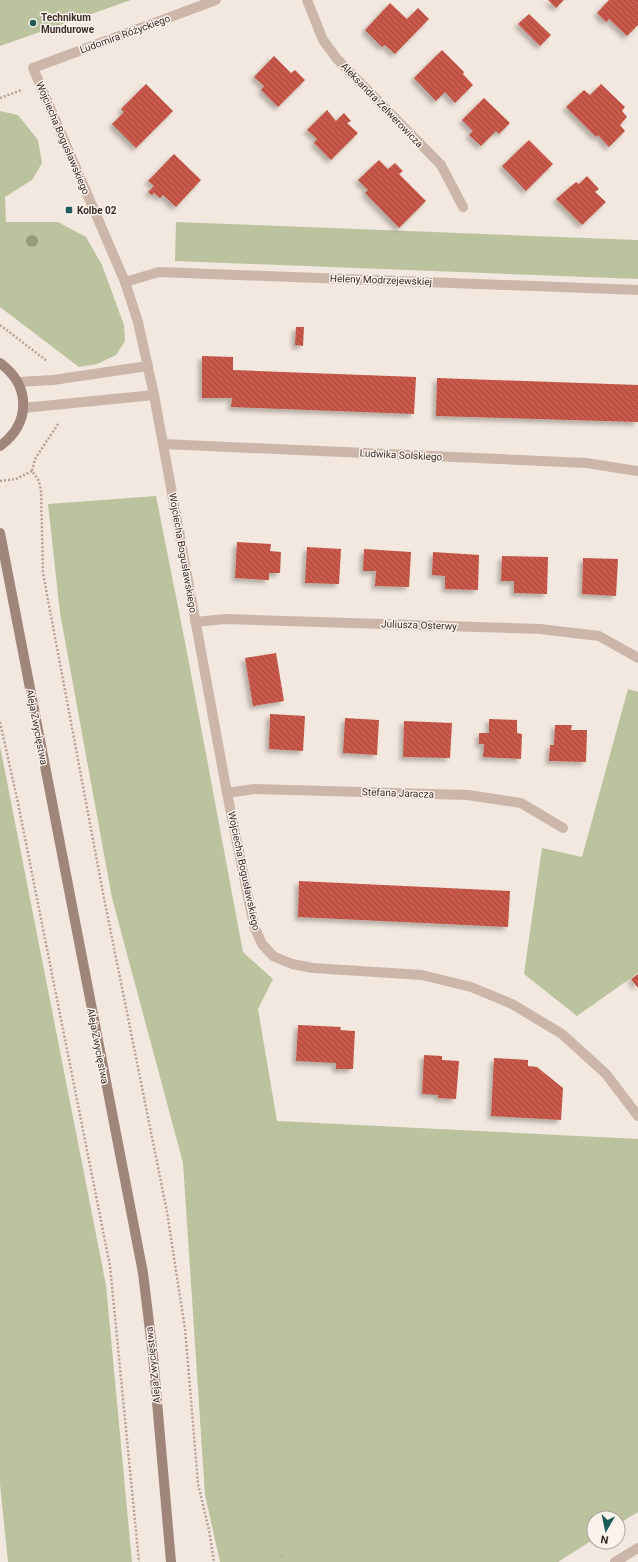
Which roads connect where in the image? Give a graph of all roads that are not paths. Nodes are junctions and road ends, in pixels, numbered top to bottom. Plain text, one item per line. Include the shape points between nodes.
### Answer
1 (216, 0) edge
2 (307, 0) edge
3 (33, 68) joint
4 (463, 207) dead end
5 (125, 282) junction
6 (638, 290) edge
7 (0, 363) edge
8 (148, 366) junction
9 (18, 382) junction
10 (154, 395) junction
11 (24, 408) junction
12 (163, 444) junction
13 (0, 446) edge
14 (638, 471) edge
15 (0, 533) edge
16 (195, 622) junction
17 (638, 658) edge
18 (227, 794) junction
19 (563, 828) dead end
20 (638, 1116) edge
21 (638, 1548) edge
22 (171, 1562) edge
23 (615, 1562) edge

1 - 3 street, Ludomira Różyckiego
2 - 4 street, Aleksandra Zelwerowicza via 323,40 337,59 441,165
3 - 5 street, Wojciecha Bogusławskiego
5 - 6 street, Heleny Modrzejewskiej via 159,272
5 - 8 street, Wojciecha Bogusławskiego
7 - 9 main road via 10,370
8 - 9 street via 53,380
8 - 10 street, Wojciecha Bogusławskiego
9 - 11 main road
10 - 11 street
10 - 12 street, Wojciecha Bogusławskiego
11 - 13 main road via 20,423 12,436
12 - 14 street, Ludwika Solskiego via 586,463
12 - 16 street, Wojciecha Bogusławskiego
15 - 22 main road, Aleja Zwycięstwa via 143,1274 153,1356
16 - 17 street, Juliusza Osterwy via 225,619 540,630 599,636
16 - 18 street, Wojciecha Bogusławskiego
18 - 19 street, Stefana Jaracza via 254,789 468,795 521,803
18 - 20 street, Wojciecha Bogusławskiego via 254,926 262,944 273,956 292,964 313,968 422,975 470,986 512,1004 562,1034 601,1069
21 - 23 street

